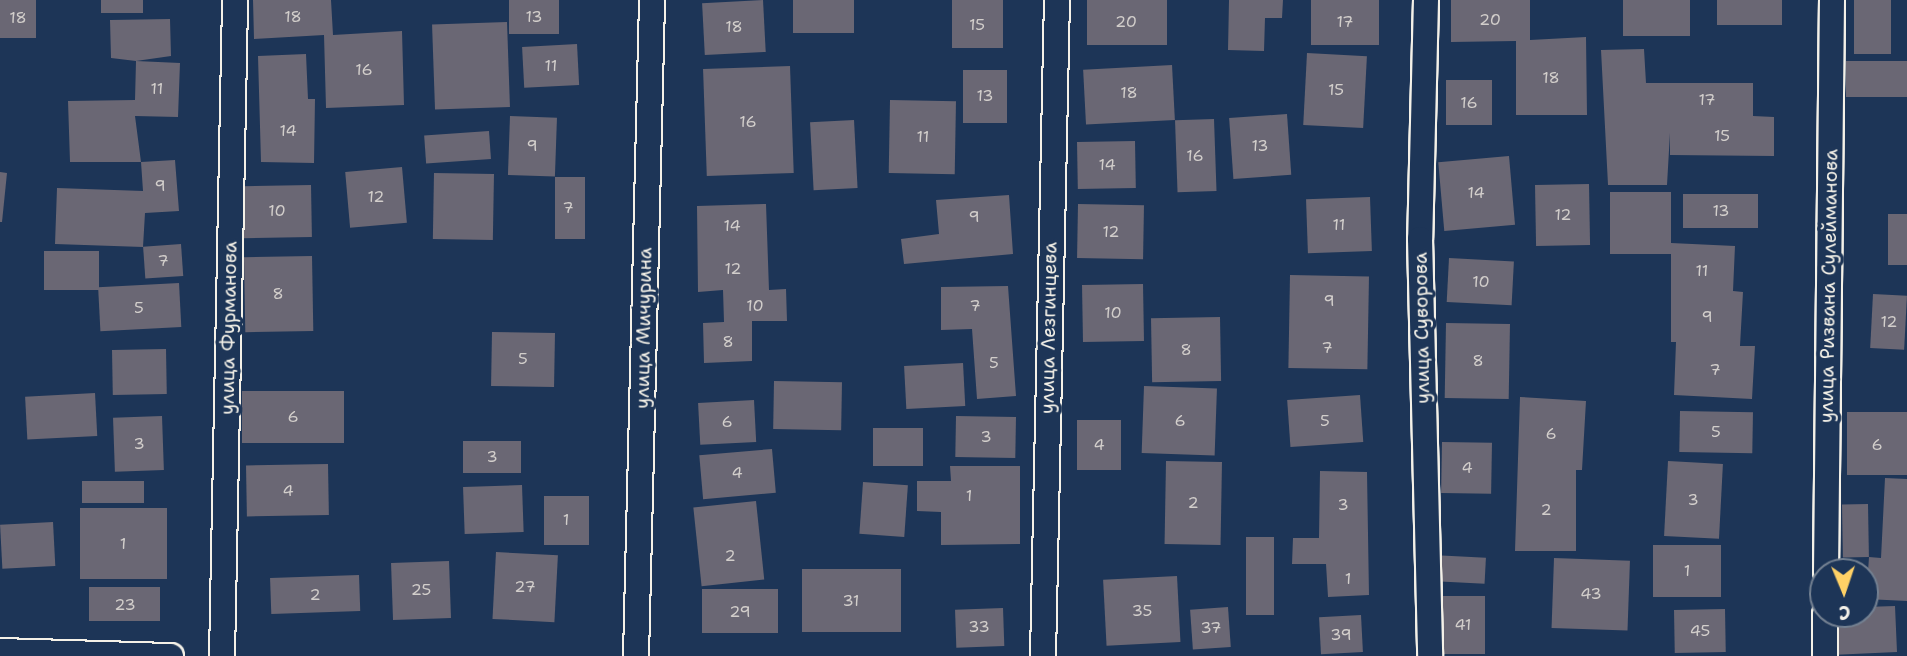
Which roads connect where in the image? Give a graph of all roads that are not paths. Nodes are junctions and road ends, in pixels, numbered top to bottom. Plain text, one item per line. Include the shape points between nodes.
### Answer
1 (235, 0) edge
2 (652, 0) edge
3 (1057, 0) edge
4 (1426, 0) edge
5 (1832, 0) edge
6 (1826, 558) edge
7 (1825, 628) edge
8 (0, 650) edge
9 (171, 656) edge
10 (222, 656) edge
11 (636, 656) edge
12 (1043, 656) edge
13 (1430, 656) edge
14 (1825, 656) edge

1 - 10 street, улица Фурманова
2 - 11 street, улица Мичурина
3 - 12 street, улица Лезгинцева
4 - 13 street, улица Суворова via 1420,239
5 - 6 street, улица Ризвана Сулейманова
7 - 14 street
8 - 9 street

